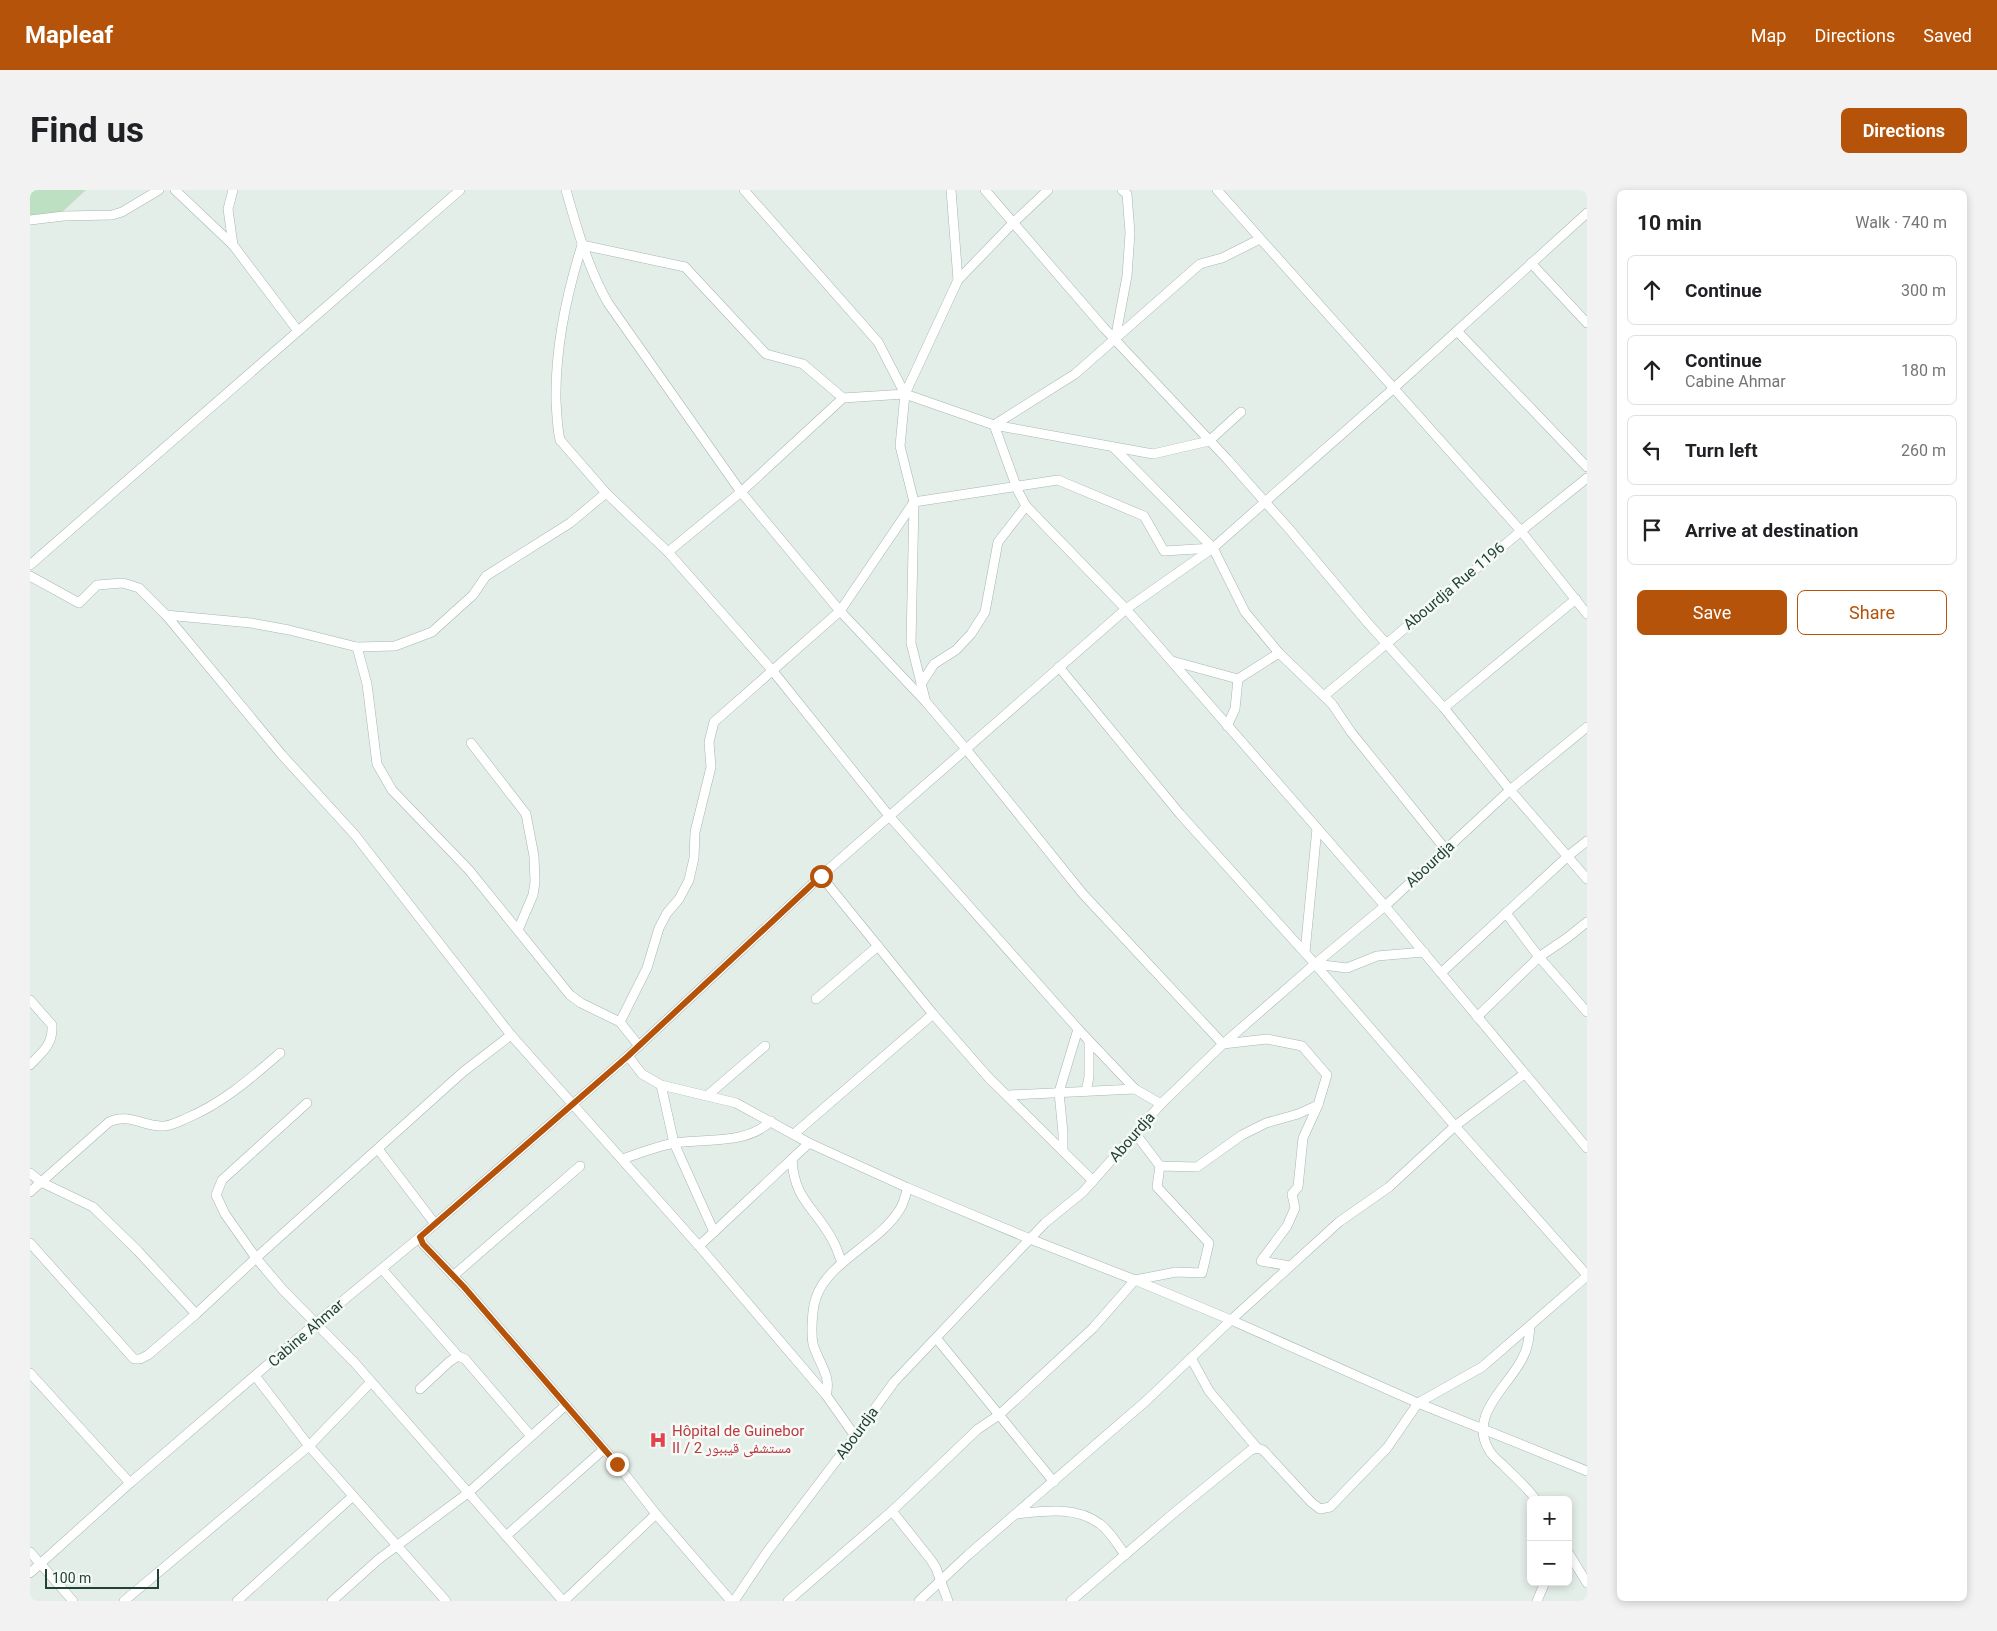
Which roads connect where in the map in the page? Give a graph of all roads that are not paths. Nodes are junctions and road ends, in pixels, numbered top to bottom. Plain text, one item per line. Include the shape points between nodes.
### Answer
1 (159, 190) edge
2 (175, 190) edge
3 (233, 190) edge
4 (460, 190) edge
5 (566, 190) edge
6 (744, 190) edge
7 (951, 190) edge
8 (985, 190) edge
9 (1048, 190) edge
10 (1122, 190) edge
11 (1217, 190) edge
12 (1587, 212) edge
13 (30, 220) edge
14 (1013, 223) junction
15 (1260, 238) junction
16 (233, 245) junction
17 (582, 245) junction
18 (1531, 263) junction
19 (958, 280) junction
20 (1587, 323) edge
21 (1457, 331) junction
22 (298, 332) junction
23 (1115, 340) junction
24 (1394, 388) junction
25 (905, 394) junction
26 (844, 398) junction
27 (1241, 412) dead end
28 (994, 425) junction
29 (1209, 440) junction
30 (1112, 446) junction
31 (1587, 467) edge
32 (1587, 478) edge
33 (1016, 486) junction
34 (741, 492) junction
35 (606, 493) junction
36 (914, 502) junction
37 (1266, 502) junction
38 (1026, 506) junction
39 (1521, 531) junction
40 (1214, 548) junction
41 (668, 552) junction
42 (30, 565) edge
43 (30, 576) edge
44 (1576, 599) junction
45 (1126, 609) junction
46 (840, 611) junction
47 (1587, 614) edge
48 (166, 615) junction
49 (1386, 644) junction
50 (357, 647) junction
51 (1278, 653) junction
52 (1171, 661) junction
53 (1059, 667) junction
54 (772, 670) junction
55 (1238, 680) junction
56 (921, 684) junction
57 (1324, 696) junction
58 (926, 702) junction
59 (1444, 708) junction
60 (1227, 726) junction
61 (1587, 727) edge
62 (471, 743) dead end
63 (966, 749) junction
64 (1510, 790) junction
65 (890, 817) junction
66 (1317, 828) junction
67 (1587, 841) edge
68 (1446, 850) junction
69 (1568, 856) junction
70 (821, 876) junction
71 (1587, 879) edge
72 (1385, 906) junction
73 (1506, 913) junction
74 (1587, 922) edge
75 (518, 930) junction
76 (878, 946) junction
77 (1305, 952) junction
78 (1424, 952) junction
79 (1539, 957) junction
80 (1315, 964) junction
81 (1441, 973) junction
82 (816, 999) dead end
83 (30, 1000) edge
84 (1587, 1012) edge
85 (933, 1014) junction
86 (1477, 1017) junction
87 (620, 1022) junction
88 (1078, 1029) junction
89 (511, 1035) junction
90 (1089, 1041) junction
91 (1223, 1044) junction
92 (639, 1046) junction
93 (765, 1046) dead end
94 (280, 1053) dead end
95 (628, 1056) junction
96 (30, 1065) edge
97 (1524, 1074) junction
98 (661, 1085) junction
99 (1135, 1089) junction
100 (1086, 1091) junction
101 (1059, 1092) junction
102 (708, 1095) junction
103 (1009, 1095) junction
104 (307, 1103) dead end
105 (572, 1104) junction
106 (1161, 1104) junction
107 (1318, 1105) junction
108 (771, 1121) junction
109 (1454, 1126) junction
110 (1135, 1133) junction
111 (794, 1134) junction
112 (674, 1143) junction
113 (809, 1144) junction
114 (1587, 1148) edge
115 (378, 1149) junction
116 (1063, 1149) junction
117 (623, 1159) junction
118 (792, 1159) junction
119 (580, 1166) dead end
120 (1160, 1166) junction
121 (30, 1173) edge
122 (1093, 1180) junction
123 (42, 1182) junction
124 (908, 1188) junction
125 (30, 1192) edge
126 (435, 1224) junction
127 (714, 1232) junction
128 (420, 1237) junction
129 (1030, 1239) junction
130 (30, 1243) edge
131 (699, 1246) junction
132 (256, 1258) junction
133 (842, 1263) junction
134 (1290, 1266) junction
135 (382, 1270) junction
136 (1587, 1275) edge
137 (454, 1276) junction
138 (1135, 1280) junction
139 (196, 1314) junction
140 (1231, 1320) junction
141 (316, 1323) junction
142 (1530, 1326) junction
143 (937, 1339) junction
144 (458, 1356) junction
145 (1191, 1358) junction
146 (30, 1374) edge
147 (256, 1377) junction
148 (371, 1382) junction
149 (420, 1389) dead end
150 (826, 1395) junction
151 (1418, 1403) junction
152 (566, 1405) junction
153 (999, 1415) junction
154 (1483, 1429) junction
155 (531, 1436) junction
156 (855, 1436) junction
157 (309, 1446) junction
158 (1257, 1448) junction
159 (604, 1449) junction
160 (1587, 1472) edge
161 (1054, 1482) junction
162 (130, 1483) junction
163 (468, 1493) junction
164 (353, 1496) junction
165 (1533, 1496) edge
166 (892, 1511) junction
167 (656, 1514) junction
168 (1016, 1514) junction
169 (506, 1536) junction
170 (398, 1546) junction
171 (30, 1552) edge
172 (1125, 1554) junction
173 (1572, 1559) edge
174 (41, 1564) junction
175 (30, 1573) edge
176 (940, 1580) junction
177 (1587, 1583) edge
178 (1543, 1586) edge
179 (443, 1600) edge
180 (73, 1601) edge
181 (124, 1601) edge
182 (237, 1601) edge
183 (332, 1601) edge
184 (564, 1601) edge
185 (733, 1601) edge
186 (788, 1601) edge
187 (918, 1601) edge
188 (948, 1601) edge
189 (1071, 1601) edge
190 (1537, 1601) edge

1 - 13 street via 112,215
2 - 16 street
3 - 16 street via 228,209
4 - 22 street
5 - 17 street
6 - 25 street via 878,342
7 - 19 street
8 - 14 street
9 - 14 street
10 - 23 street via 1127,194 1130,234 1127,276
11 - 15 street
12 - 18 street, Cabine Ahmar
14 - 19 street
14 - 23 street
15 - 23 street via 1222,258 1200,264
15 - 24 street
16 - 22 street
17 - 26 street via 685,267 766,354 804,364
17 - 34 street via 608,303
17 - 35 street via 572,277 556,368 557,429 560,440
18 - 20 street
18 - 21 street, Cabine Ahmar
19 - 25 street
21 - 24 street, Cabine Ahmar
21 - 31 street
22 - 42 street
23 - 28 street via 1075,374
23 - 29 street
24 - 37 street, Cabine Ahmar
24 - 39 street
25 - 26 street
25 - 28 street
25 - 36 street via 900,446
26 - 34 street
27 - 29 street
28 - 30 street
28 - 33 street
29 - 30 street via 1154,454
29 - 37 street
30 - 40 street
32 - 39 street, Abourdja Rue 1196
33 - 36 street
33 - 38 street
33 - 40 street via 1058,480 1144,516 1164,551
34 - 41 street
34 - 46 street
35 - 41 street
35 - 50 street via 570,522 486,576 473,595 432,632 394,646
36 - 46 street
36 - 56 street via 911,643
37 - 40 street, Cabine Ahmar
37 - 49 street
38 - 45 street
38 - 56 street via 998,542 985,612 971,634 956,650 934,664
39 - 44 street
39 - 49 street, Abourdja Rue 1196
40 - 45 street, Cabine Ahmar
40 - 51 street via 1244,612
41 - 54 street
43 - 48 street via 79,602 97,585 123,584 139,588
44 - 47 street
44 - 59 street
45 - 52 street
45 - 53 street, Cabine Ahmar
46 - 54 street
46 - 58 street
48 - 50 street via 251,623
48 - 89 street via 282,755 355,835
49 - 57 street, Abourdja Rue 1196
49 - 59 street
50 - 75 street via 367,684 377,764 392,790 469,870
51 - 55 street
51 - 57 street
52 - 55 street
52 - 60 street
53 - 63 street, Cabine Ahmar
53 - 77 street via 1180,814
54 - 65 street
54 - 87 street via 714,722 709,742 711,767 695,832 689,880 659,928 647,968
55 - 60 street via 1235,709
56 - 58 street
57 - 68 street
58 - 63 street
59 - 64 street
60 - 66 street
61 - 64 street, Abourdja
62 - 75 street via 526,814 535,882 534,895
63 - 65 street, Cabine Ahmar
63 - 91 street via 1083,894
64 - 68 street, Abourdja
64 - 69 street
65 - 70 street, Cabine Ahmar
65 - 88 street
66 - 72 street
66 - 77 street
67 - 69 street
68 - 72 street, Abourdja
69 - 71 street
69 - 73 street
70 - 76 street
70 - 92 street, Cabine Ahmar
72 - 78 street
72 - 80 street, Abourdja
73 - 79 street
73 - 81 street
74 - 79 street
75 - 87 street via 570,995
76 - 82 street
76 - 85 street
77 - 80 street
78 - 80 street via 1377,956 1347,968
78 - 81 street
79 - 84 street
79 - 86 street
80 - 91 street, Abourdja
80 - 109 street
81 - 86 street
83 - 96 street via 52,1025 53,1036 50,1044
85 - 103 street via 988,1077
85 - 111 street
86 - 97 street
87 - 92 street
88 - 90 street
88 - 101 street
89 - 105 street
89 - 115 street via 463,1072
90 - 99 street
90 - 100 street via 1090,1077
91 - 106 street, Abourdja
91 - 107 street via 1267,1039 1302,1046 1327,1075
92 - 95 street, Cabine Ahmar
93 - 102 street
94 - 123 street via 239,1089 204,1111 174,1124 164,1126 114,1119
95 - 98 street via 642,1074
95 - 105 street, Cabine Ahmar
97 - 109 street
97 - 114 street
98 - 102 street
98 - 112 street
99 - 100 street
99 - 106 street
100 - 101 street
101 - 103 street
101 - 116 street
102 - 108 street via 736,1103
103 - 116 street
104 - 132 street via 222,1180 216,1195 225,1214
105 - 117 street
105 - 126 street, Cabine Ahmar
106 - 110 street, Abourdja
107 - 120 street via 1266,1122 1197,1167
107 - 134 street via 1303,1138 1298,1187 1292,1194 1295,1208 1287,1226 1261,1261
108 - 111 street
108 - 112 street via 758,1132 737,1138
109 - 134 street via 1389,1187 1339,1222
109 - 136 street
110 - 120 street
110 - 122 street, Abourdja
111 - 113 street
112 - 117 street
112 - 127 street
113 - 118 street
113 - 124 street
115 - 126 street
115 - 132 street
116 - 122 street
117 - 131 street
118 - 127 street
118 - 133 street via 796,1188 834,1242
119 - 137 street
120 - 138 street via 1157,1187 1209,1243 1202,1273 1176,1272
121 - 123 street
122 - 129 street, Abourdja
123 - 125 street
123 - 139 street via 93,1207 138,1250
124 - 129 street
124 - 133 street via 902,1208 890,1224
126 - 128 street, Cabine Ahmar
127 - 131 street
128 - 135 street, Cabine Ahmar
128 - 137 street
129 - 138 street
129 - 143 street, Abourdja
130 - 139 street via 134,1359 148,1355
131 - 150 street
132 - 139 street
132 - 141 street
133 - 150 street via 824,1283 814,1308 813,1343 828,1381
134 - 140 street
135 - 141 street, Cabine Ahmar
135 - 144 street
136 - 142 street
137 - 152 street
138 - 140 street
138 - 153 street via 1093,1328
140 - 145 street
140 - 151 street
141 - 147 street, Cabine Ahmar
141 - 148 street
142 - 151 street via 1482,1367
142 - 154 street via 1522,1360 1488,1408
143 - 153 street
143 - 156 street, Abourdja via 894,1382
144 - 149 street
144 - 155 street via 465,1359
145 - 158 street via 1209,1391
145 - 161 street
146 - 162 street
147 - 157 street
147 - 162 street, Cabine Ahmar
148 - 157 street
148 - 163 street
150 - 156 street
151 - 154 street
151 - 158 street via 1387,1448 1330,1507 1320,1509 1311,1502 1263,1450
152 - 155 street
152 - 159 street
153 - 161 street
153 - 166 street via 978,1429
154 - 160 street
154 - 165 street via 1483,1439 1490,1452
155 - 163 street
156 - 185 street, Abourdja
157 - 164 street
157 - 181 street
158 - 172 street via 1228,1468
159 - 167 street
159 - 169 street
161 - 168 street
162 - 174 street, Cabine Ahmar
163 - 169 street
163 - 170 street
164 - 170 street
164 - 182 street
166 - 176 street via 931,1560
166 - 186 street
167 - 184 street
167 - 185 street
168 - 172 street via 1074,1511 1101,1524
168 - 176 street
169 - 184 street
170 - 179 street
170 - 183 street
171 - 174 street
172 - 189 street
173 - 177 street
174 - 175 street, Cabine Ahmar
174 - 180 street
176 - 187 street
176 - 188 street
178 - 190 street

